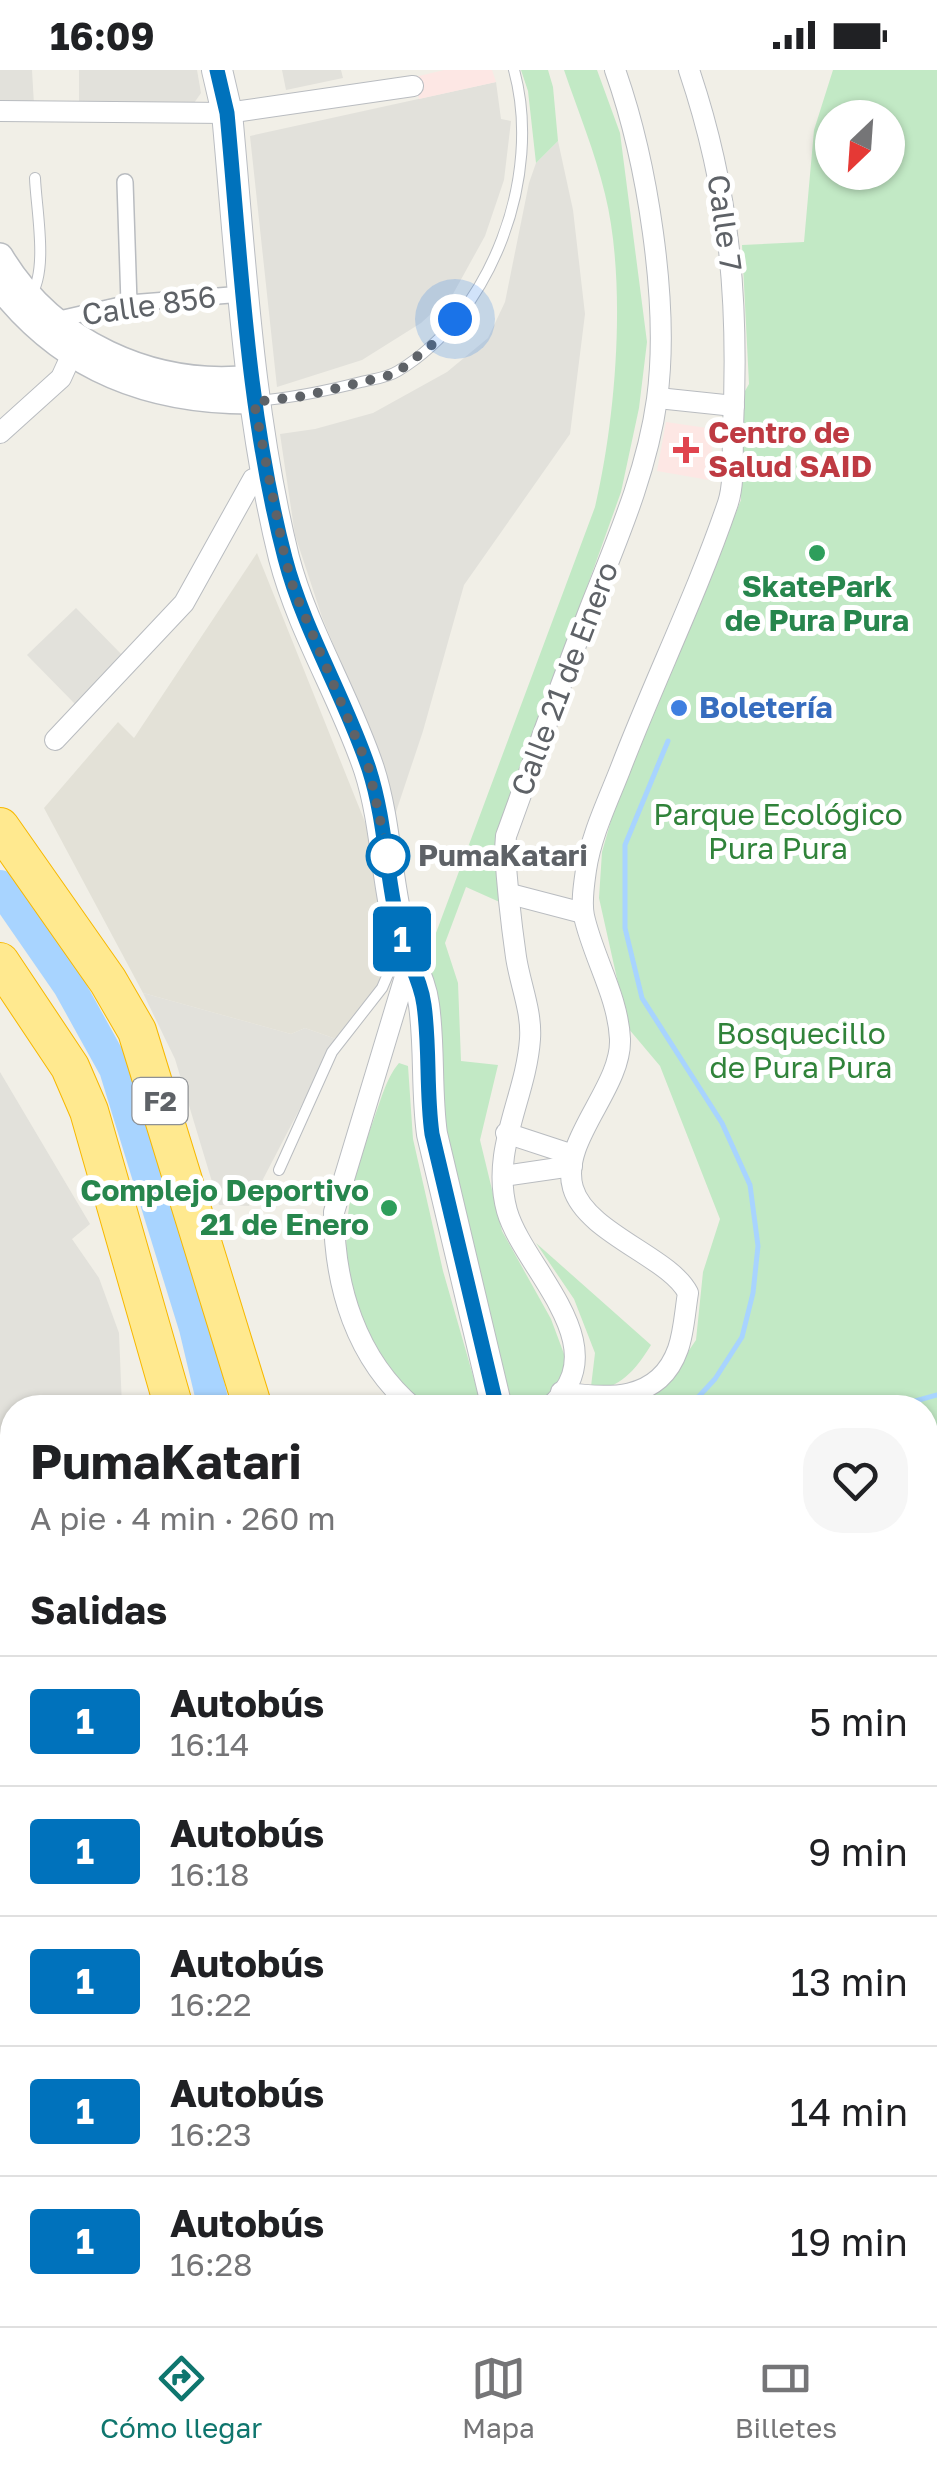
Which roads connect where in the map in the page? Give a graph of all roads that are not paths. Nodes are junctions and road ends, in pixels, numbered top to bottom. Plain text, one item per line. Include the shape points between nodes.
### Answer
1 (217, 70) edge
2 (514, 70) edge
3 (614, 70) edge
4 (688, 70) edge
5 (413, 86) dead end
6 (0, 111) edge
7 (227, 113) junction
8 (34, 178) dead end
9 (125, 182) dead end
10 (0, 256) edge
11 (0, 287) edge
12 (244, 294) junction
13 (30, 296) junction
14 (129, 304) junction
15 (54, 320) junction
16 (72, 354) junction
17 (253, 390) junction
18 (658, 398) junction
19 (734, 406) junction
20 (0, 433) edge
21 (267, 476) junction
22 (56, 740) dead end
23 (0, 826) edge
24 (510, 894) junction
25 (583, 913) junction
26 (406, 950) junction
27 (0, 962) edge
28 (506, 1133) junction
29 (572, 1160) junction
30 (280, 1170) dead end
31 (504, 1176) junction
32 (170, 1395) edge
33 (249, 1395) edge
34 (400, 1395) edge
35 (494, 1395) edge
36 (558, 1395) edge
37 (626, 1395) edge

1 - 7 main road
2 - 17 lane via 520,174 496,253 438,340 395,374 304,396
3 - 18 street, Calle 21 de Enero via 648,201 660,331
4 - 19 street, Calle 7 via 724,196 733,275
5 - 7 street
6 - 7 street
7 - 12 main road
8 - 13 lane via 40,267
9 - 14 street
10 - 13 street
11 - 16 street
12 - 14 street, Calle 856
12 - 17 main road
13 - 15 street
14 - 15 street, Calle 856
15 - 17 street via 114,357 157,373
16 - 17 street via 122,381 172,397
16 - 20 street via 62,378
17 - 21 main road
18 - 19 street
18 - 24 street, Calle 21 de Enero via 638,486 506,836
19 - 25 street, Calle 7 via 730,499 590,847
21 - 22 street via 253,478 184,603
21 - 26 main road via 294,590 369,769
23 - 33 highway, F2 via 138,1031
24 - 25 street
24 - 28 street, Calle 21 de Enero via 530,1030
25 - 29 street via 620,1041
26 - 30 lane via 332,1052
26 - 34 street via 334,1212 340,1279 363,1346
26 - 35 main road via 424,1009 432,1134
27 - 32 highway, F2 via 70,1068 89,1112
28 - 29 street
28 - 31 street, Calle 21 de Enero
29 - 31 street
29 - 37 street, Calle 21 de Enero via 573,1189 582,1205 682,1282 688,1294 678,1349 656,1379
31 - 36 street, Calle 21 de Enero via 506,1208 518,1238 571,1328 572,1367

